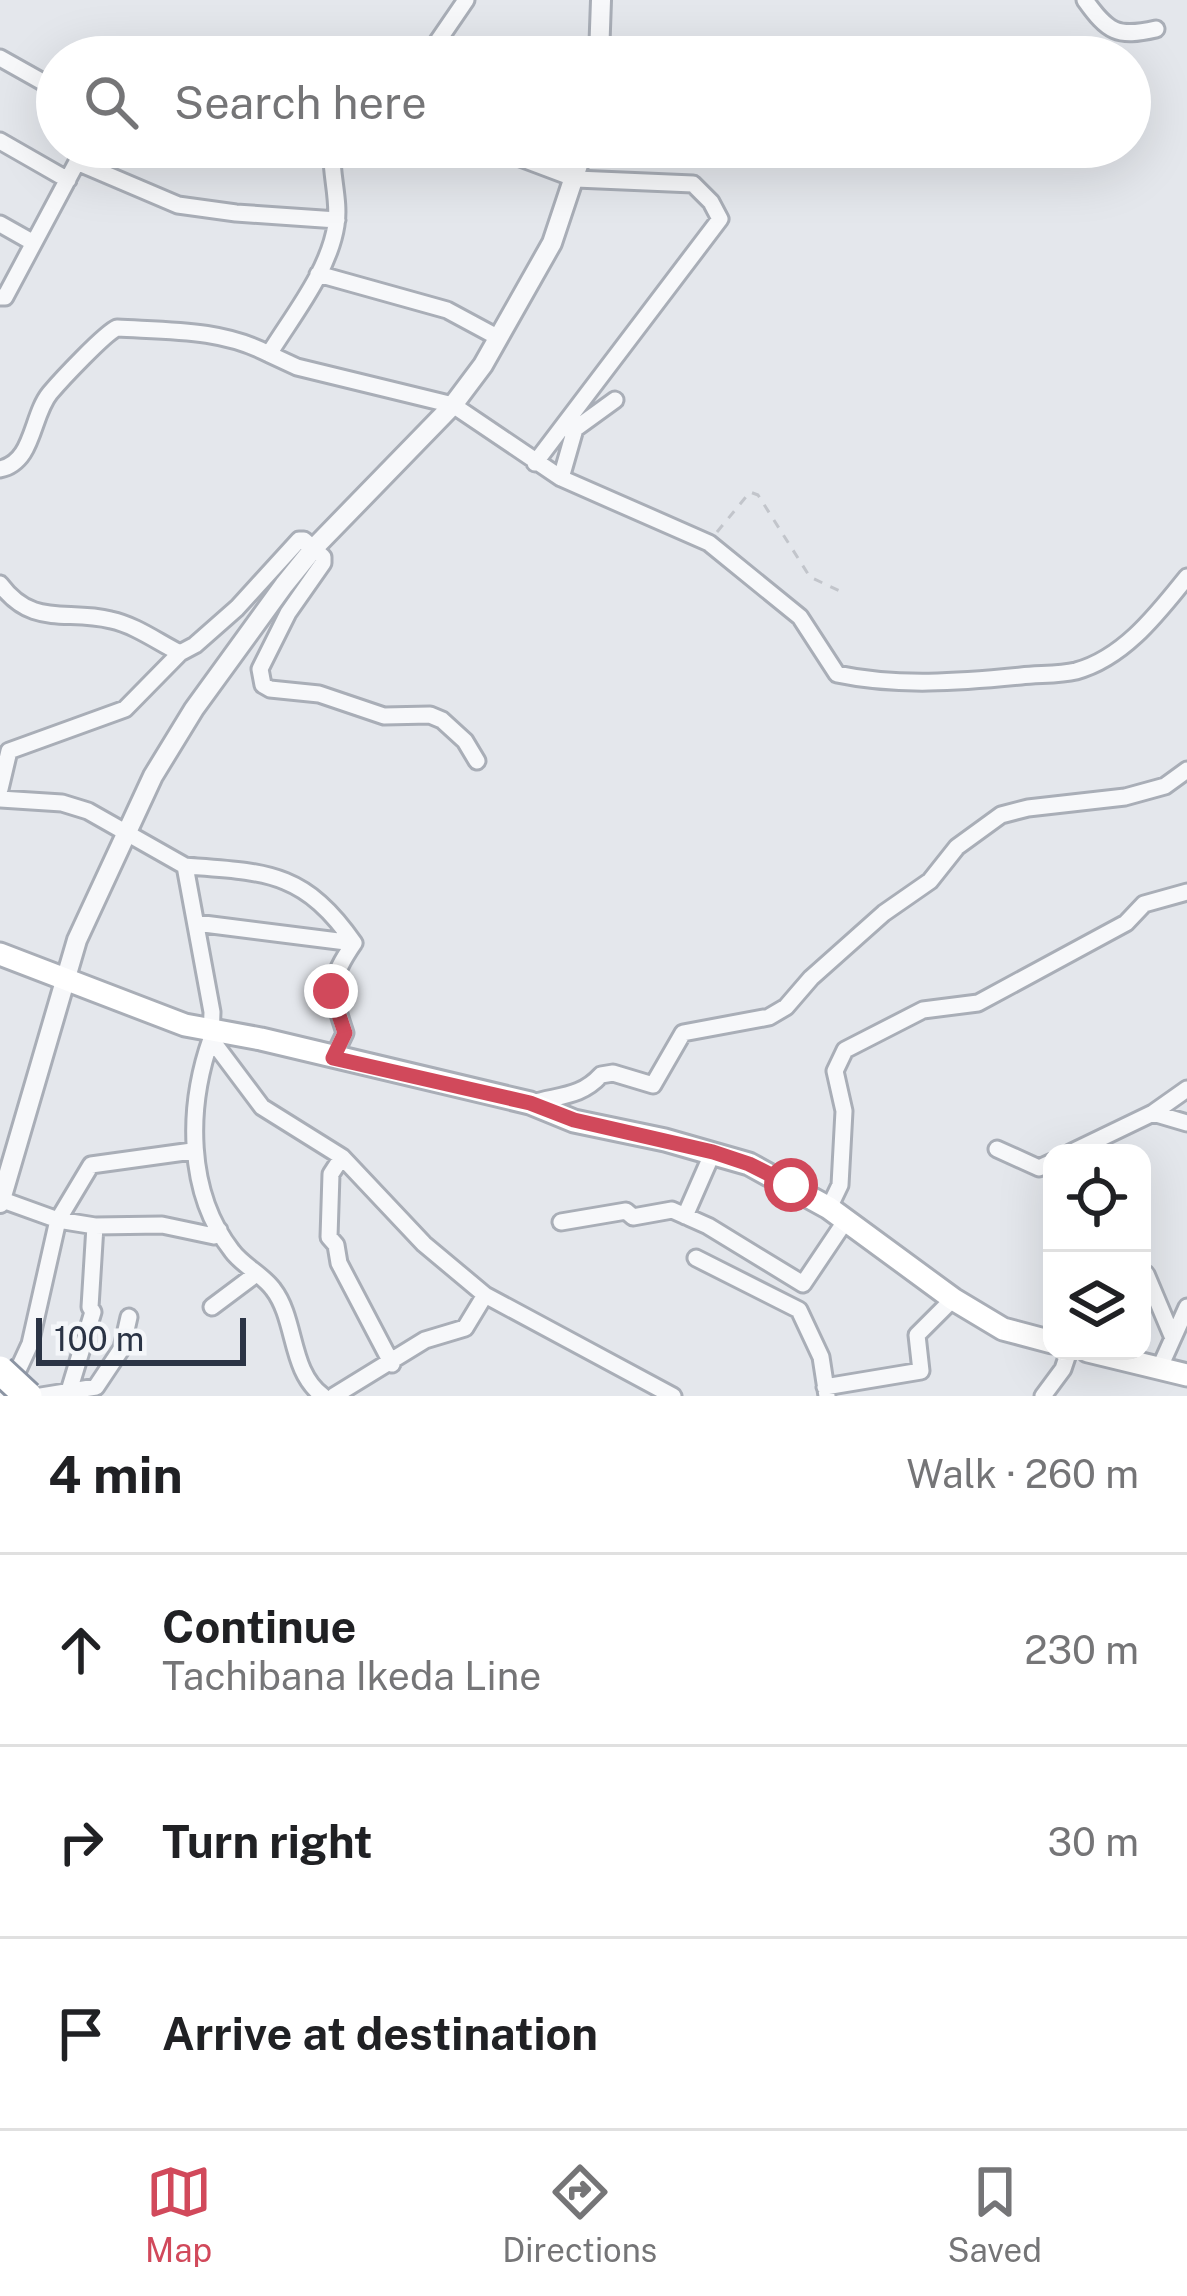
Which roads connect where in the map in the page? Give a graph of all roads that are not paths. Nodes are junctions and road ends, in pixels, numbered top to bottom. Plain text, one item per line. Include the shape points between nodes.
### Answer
1 (466, 0) edge
2 (602, 0) edge
3 (1085, 0) edge
4 (1156, 29) dead end
5 (442, 36) edge
6 (600, 36) edge
7 (0, 58) edge
8 (36, 78) edge
9 (0, 141) edge
10 (36, 161) edge
11 (48, 168) edge
12 (74, 168) edge
13 (108, 168) edge
14 (334, 168) edge
15 (549, 168) edge
16 (579, 168) edge
17 (576, 178) junction
18 (68, 179) junction
19 (338, 220) junction
20 (0, 224) edge
21 (32, 242) junction
22 (318, 274) junction
23 (0, 297) edge
24 (500, 338) junction
25 (268, 354) junction
26 (615, 400) dead end
27 (453, 405) junction
28 (535, 463) junction
29 (0, 469) edge
30 (561, 478) junction
31 (314, 548) junction
32 (1187, 577) edge
33 (0, 584) edge
34 (180, 653) junction
35 (477, 760) dead end
36 (1187, 770) edge
37 (0, 789) edge
38 (0, 799) edge
39 (124, 832) junction
40 (185, 866) junction
41 (1187, 892) edge
42 (196, 923) junction
43 (354, 943) junction
44 (0, 954) edge
45 (65, 979) junction
46 (211, 1035) junction
47 (333, 1058) junction
48 (1187, 1089) edge
49 (530, 1103) junction
50 (1153, 1113) junction
51 (1187, 1123) edge
52 (1089, 1144) edge
53 (997, 1149) dead end
54 (192, 1151) junction
55 (713, 1152) junction
56 (342, 1157) junction
57 (1043, 1166) edge
58 (0, 1200) edge
59 (837, 1214) junction
60 (685, 1216) junction
61 (58, 1220) junction
62 (561, 1222) dead end
63 (95, 1226) junction
64 (220, 1230) junction
65 (696, 1258) dead end
66 (764, 1261) junction
67 (256, 1274) junction
68 (748, 1285) junction
69 (1151, 1286) edge
70 (485, 1295) junction
71 (953, 1299) junction
72 (212, 1307) dead end
73 (1187, 1307) edge
74 (129, 1317) dead end
75 (1173, 1338) junction
76 (1043, 1340) edge
77 (1066, 1360) edge
78 (1128, 1360) edge
79 (392, 1364) junction
80 (1160, 1367) junction
81 (0, 1370) edge
82 (1187, 1375) edge
83 (69, 1391) junction
84 (657, 1392) edge
85 (826, 1392) edge
86 (6, 1396) edge
87 (28, 1396) edge
88 (41, 1396) edge
89 (323, 1396) edge
90 (334, 1396) edge
91 (673, 1396) edge
92 (1043, 1396) edge

1 - 5 street
2 - 6 street
3 - 4 street via 1119,33
7 - 8 street
9 - 10 street
11 - 18 street
12 - 18 street
13 - 19 street via 178,205
14 - 19 street
15 - 17 street
16 - 17 street
17 - 24 street via 552,243
17 - 28 street via 693,184 720,219
18 - 21 street
19 - 22 street
20 - 21 street
21 - 23 street
22 - 24 street via 447,310
22 - 25 street
24 - 27 street
25 - 27 street
25 - 29 street via 242,339 105,333 47,395 22,455
26 - 30 street via 575,429
27 - 28 street
27 - 31 street
28 - 30 street
30 - 32 street via 709,544 800,616 837,674 872,681 1078,670 1152,621
31 - 34 street via 298,540 237,608
31 - 35 street via 322,563 260,669 263,685 384,716 430,715 465,740
31 - 39 street via 194,709
33 - 34 street via 18,605 47,616 122,622
34 - 37 street via 125,709 9,751
36 - 49 street via 1165,786 1125,796 1001,815 786,1007 683,1033 653,1085 613,1073 575,1095
38 - 39 street via 62,803
39 - 40 street
39 - 45 street
40 - 42 street
40 - 43 street via 268,872 293,883
41 - 59 street via 1144,904 1126,923 978,1003 923,1010 845,1050 835,1071 844,1111
42 - 43 street
42 - 46 street
43 - 47 street via 332,982 345,1033
44 - 45 main road
45 - 46 main road
45 - 58 street
46 - 47 main road
46 - 54 street
46 - 56 street via 262,1107
47 - 49 main road
48 - 50 street
49 - 55 main road
50 - 51 street
50 - 52 street
53 - 57 street
54 - 61 street via 92,1165
54 - 64 street
55 - 59 main road
55 - 60 street
56 - 70 street
56 - 79 street via 331,1174 329,1237
58 - 61 street
59 - 66 street via 802,1284
59 - 71 main road
60 - 62 street via 626,1211
60 - 66 street
61 - 63 street
61 - 86 street via 30,1344
63 - 64 street via 162,1225 214,1236
63 - 83 street via 93,1312
64 - 67 street
65 - 68 street
66 - 68 street
67 - 72 street
67 - 89 street via 274,1290 306,1377
68 - 85 street via 799,1310 821,1357
69 - 75 street
70 - 79 street via 464,1328 425,1340
70 - 84 street
71 - 76 main road via 1003,1329
71 - 85 street via 917,1335 921,1371
73 - 75 street
74 - 83 street via 122,1348 96,1387
75 - 80 street
77 - 92 street
78 - 80 main road
79 - 90 street
80 - 82 main road
81 - 87 highway, bridge
83 - 88 street
84 - 91 street

